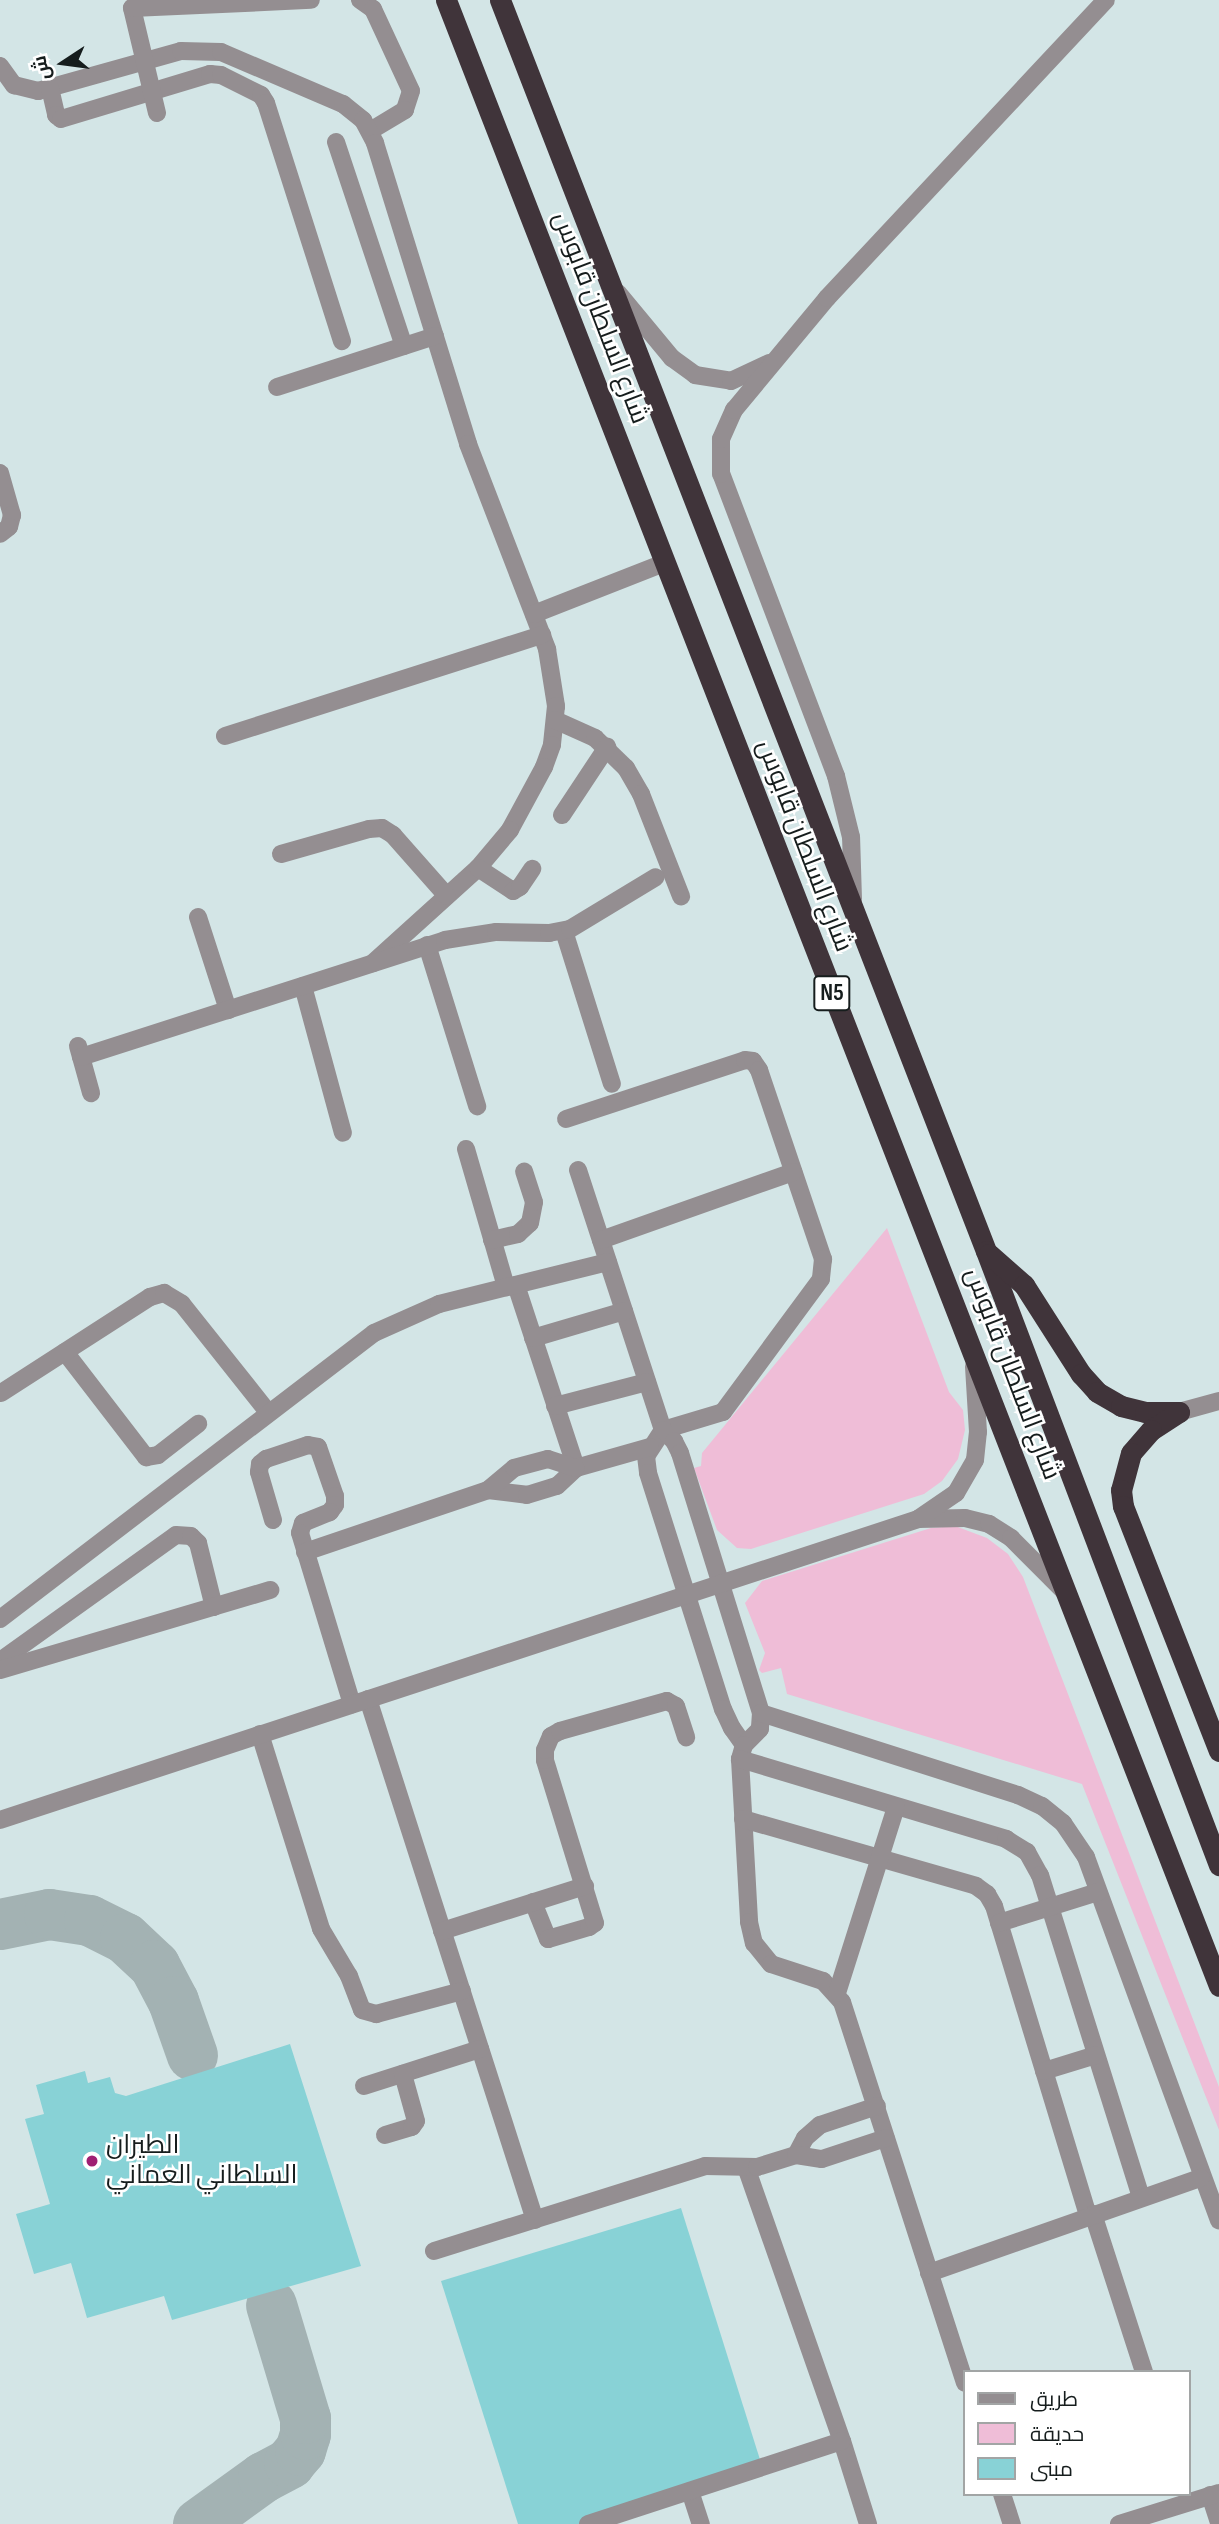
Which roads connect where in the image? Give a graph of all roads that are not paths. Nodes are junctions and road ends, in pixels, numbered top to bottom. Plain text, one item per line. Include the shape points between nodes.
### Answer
1 (311, 0) edge
2 (360, 0) edge
3 (435, 0) edge
4 (446, 0) edge
5 (499, 0) edge
6 (1106, 0) edge
7 (464, 43) junction
8 (144, 62) junction
9 (0, 66) edge
10 (50, 88) junction
11 (151, 92) junction
12 (157, 113) dead end
13 (370, 131) junction
14 (336, 142) dead end
15 (609, 282) junction
16 (435, 336) junction
17 (342, 341) dead end
18 (404, 346) junction
19 (775, 359) junction
20 (277, 387) dead end
21 (0, 476) edge
22 (0, 534) edge
23 (664, 562) junction
24 (534, 614) junction
25 (541, 635) junction
26 (555, 720) junction
27 (225, 736) dead end
28 (607, 747) junction
29 (562, 815) dead end
30 (281, 854) dead end
31 (478, 868) junction
32 (532, 869) dead end
33 (656, 877) dead end
34 (447, 896) junction
35 (681, 896) dead end
36 (853, 909) junction
37 (198, 917) dead end
38 (564, 931) junction
39 (427, 945) junction
40 (373, 963) junction
41 (303, 986) junction
42 (228, 1010) junction
43 (612, 1084) dead end
44 (90, 1093) dead end
45 (477, 1106) dead end
46 (566, 1119) dead end
47 (343, 1133) dead end
48 (466, 1149) dead end
49 (578, 1170) dead end
50 (524, 1172) dead end
51 (793, 1172) junction
52 (492, 1240) junction
53 (601, 1240) junction
54 (986, 1251) junction
55 (608, 1262) junction
56 (511, 1286) junction
57 (624, 1311) junction
58 (533, 1338) junction
59 (65, 1352) junction
60 (973, 1353) junction
61 (647, 1382) junction
62 (1, 1393) edge
63 (1219, 1401) edge
64 (555, 1406) junction
65 (268, 1412) junction
66 (1179, 1412) junction
67 (198, 1424) dead end
68 (663, 1430) junction
69 (650, 1447) junction
70 (576, 1468) junction
71 (488, 1490) junction
72 (918, 1519) junction
73 (273, 1520) dead end
74 (305, 1552) junction
75 (721, 1584) junction
76 (270, 1590) dead end
77 (687, 1595) junction
78 (1068, 1595) junction
79 (214, 1607) junction
80 (0, 1619) edge
81 (0, 1661) edge
82 (0, 1670) edge
83 (360, 1701) junction
84 (761, 1713) junction
85 (260, 1734) junction
86 (686, 1737) dead end
87 (742, 1752) junction
88 (1219, 1752) edge
89 (896, 1807) junction
90 (743, 1819) junction
91 (0, 1820) edge
92 (881, 1858) junction
93 (1219, 1865) edge
94 (585, 1886) junction
95 (1098, 1892) junction
96 (533, 1902) junction
97 (1051, 1908) junction
98 (999, 1923) junction
99 (442, 1931) junction
100 (1219, 1986) edge
101 (462, 1991) junction
102 (838, 1993) junction
103 (480, 2049) junction
104 (1096, 2055) junction
105 (1044, 2071) junction
106 (402, 2074) junction
107 (364, 2086) dead end
108 (877, 2106) junction
109 (385, 2135) dead end
110 (886, 2138) junction
111 (796, 2155) junction
112 (746, 2168) junction
113 (1201, 2178) junction
114 (1141, 2198) junction
115 (1091, 2215) junction
116 (535, 2220) junction
117 (1219, 2220) edge
118 (434, 2251) dead end
119 (929, 2273) junction
120 (1143, 2370) edge
121 (964, 2380) edge
122 (842, 2441) junction
123 (690, 2491) junction
124 (1215, 2494) edge
125 (1004, 2496) edge
126 (1185, 2498) edge
127 (1139, 2521) edge
128 (1219, 2523) edge
129 (588, 2524) edge
130 (701, 2524) edge
131 (867, 2524) edge
132 (1012, 2524) edge
133 (1119, 2524) edge

1 - 8 street via 132,8
2 - 13 street via 373,9 411,91 405,110
3 - 7 street
4 - 7 highway, شارع السلطان قابوس / N5
5 - 15 highway, شارع السلطان قابوس / N5
6 - 19 street
7 - 23 highway, شارع السلطان قابوس / N5
8 - 10 street
8 - 11 street
8 - 13 street via 181,51 221,52 343,104
9 - 10 street via 14,85 26,90
10 - 11 street via 61,119
11 - 12 street
11 - 17 street via 215,74 264,99
13 - 16 street
14 - 18 street
15 - 19 street via 671,358 695,375 731,381
15 - 36 highway, شارع السلطان قابوس / N5
16 - 18 street
16 - 24 street via 480,478
18 - 20 street
19 - 36 street via 726,424 719,465 836,776 851,837
21 - 22 street via 12,515 9,527
23 - 24 street
23 - 60 highway, شارع السلطان قابوس / N5
24 - 25 street
25 - 26 street via 553,677
25 - 27 street
26 - 28 street via 583,730
26 - 31 street via 552,745 530,798
28 - 29 street
28 - 35 street via 634,780
30 - 34 street via 382,828
31 - 32 street via 513,891
31 - 34 street
33 - 38 street
34 - 40 street
36 - 54 highway, شارع السلطان قابوس / N5
37 - 42 street
38 - 39 street via 470,935
38 - 43 street
39 - 40 street
39 - 45 street
40 - 41 street
41 - 42 street
41 - 47 street
42 - 44 street via 80,1052
46 - 51 street via 749,1059 760,1070
48 - 52 street
49 - 53 street
50 - 52 street via 534,1202 530,1223 518,1234
51 - 53 street
51 - 68 street via 823,1259 821,1279 723,1412
52 - 56 street
53 - 55 street
54 - 66 highway via 1024,1285 1097,1392 1121,1406 1145,1412
54 - 93 highway, شارع السلطان قابوس / N5
55 - 56 street
55 - 57 street
56 - 58 street
56 - 65 street via 439,1304 390,1325
57 - 58 street
57 - 61 street
58 - 64 street
59 - 62 street
59 - 65 street via 150,1297 171,1295
59 - 67 street via 146,1457 158,1455
60 - 72 street via 978,1432 975,1460 956,1493
60 - 78 highway, شارع السلطان قابوس / N5
61 - 64 street
61 - 68 street
63 - 66 street
64 - 70 street
65 - 80 street
66 - 88 highway via 1151,1430 1131,1453 1121,1490 1123,1506
68 - 69 street
68 - 75 street via 680,1453
69 - 70 street
69 - 77 street via 648,1473
70 - 71 street via 557,1486 527,1495
70 - 71 street via 542,1460 509,1470
71 - 74 street
72 - 75 street
72 - 78 street via 965,1518 989,1524 1011,1538
73 - 74 street via 260,1464 307,1445 318,1447 335,1500 330,1512 303,1523 300,1533
74 - 83 street
75 - 77 street
75 - 84 street
76 - 79 street
77 - 83 street
77 - 87 street
78 - 100 highway, شارع السلطان قابوس / N5
79 - 81 street via 198,1543 191,1536 176,1535
79 - 82 street
83 - 85 street
83 - 99 street
84 - 87 street via 760,1729
84 - 95 street via 1042,1806 1079,1844
85 - 91 street
85 - 101 street via 321,1929 349,1976 362,2010 376,2014
86 - 94 street via 678,1710 667,1701 560,1731 548,1740 545,1760
87 - 89 street
87 - 90 street
89 - 92 street
89 - 97 street via 1021,1847 1037,1867
90 - 92 street
90 - 102 street via 754,1943 771,1964 822,1981
92 - 98 street via 976,1886 991,1899
92 - 102 street
94 - 96 street
94 - 96 street via 595,1923 554,1939 544,1935
95 - 97 street
95 - 113 street
96 - 99 street
97 - 98 street
97 - 104 street
98 - 105 street
99 - 101 street
101 - 103 street
102 - 108 street
103 - 106 street
103 - 116 street
104 - 105 street
104 - 114 street
105 - 115 street
106 - 107 street
106 - 109 street via 416,2122
108 - 110 street
108 - 111 street via 820,2125 805,2138
110 - 111 street via 822,2159
110 - 119 street
111 - 112 street
112 - 116 street via 705,2166
112 - 122 street
113 - 114 street
113 - 117 street
114 - 115 street
115 - 119 street
115 - 120 street
116 - 118 street
119 - 121 street
122 - 123 street
122 - 131 street
123 - 129 street
123 - 130 street
124 - 126 street
124 - 128 street
125 - 132 street
126 - 127 street
127 - 133 street

